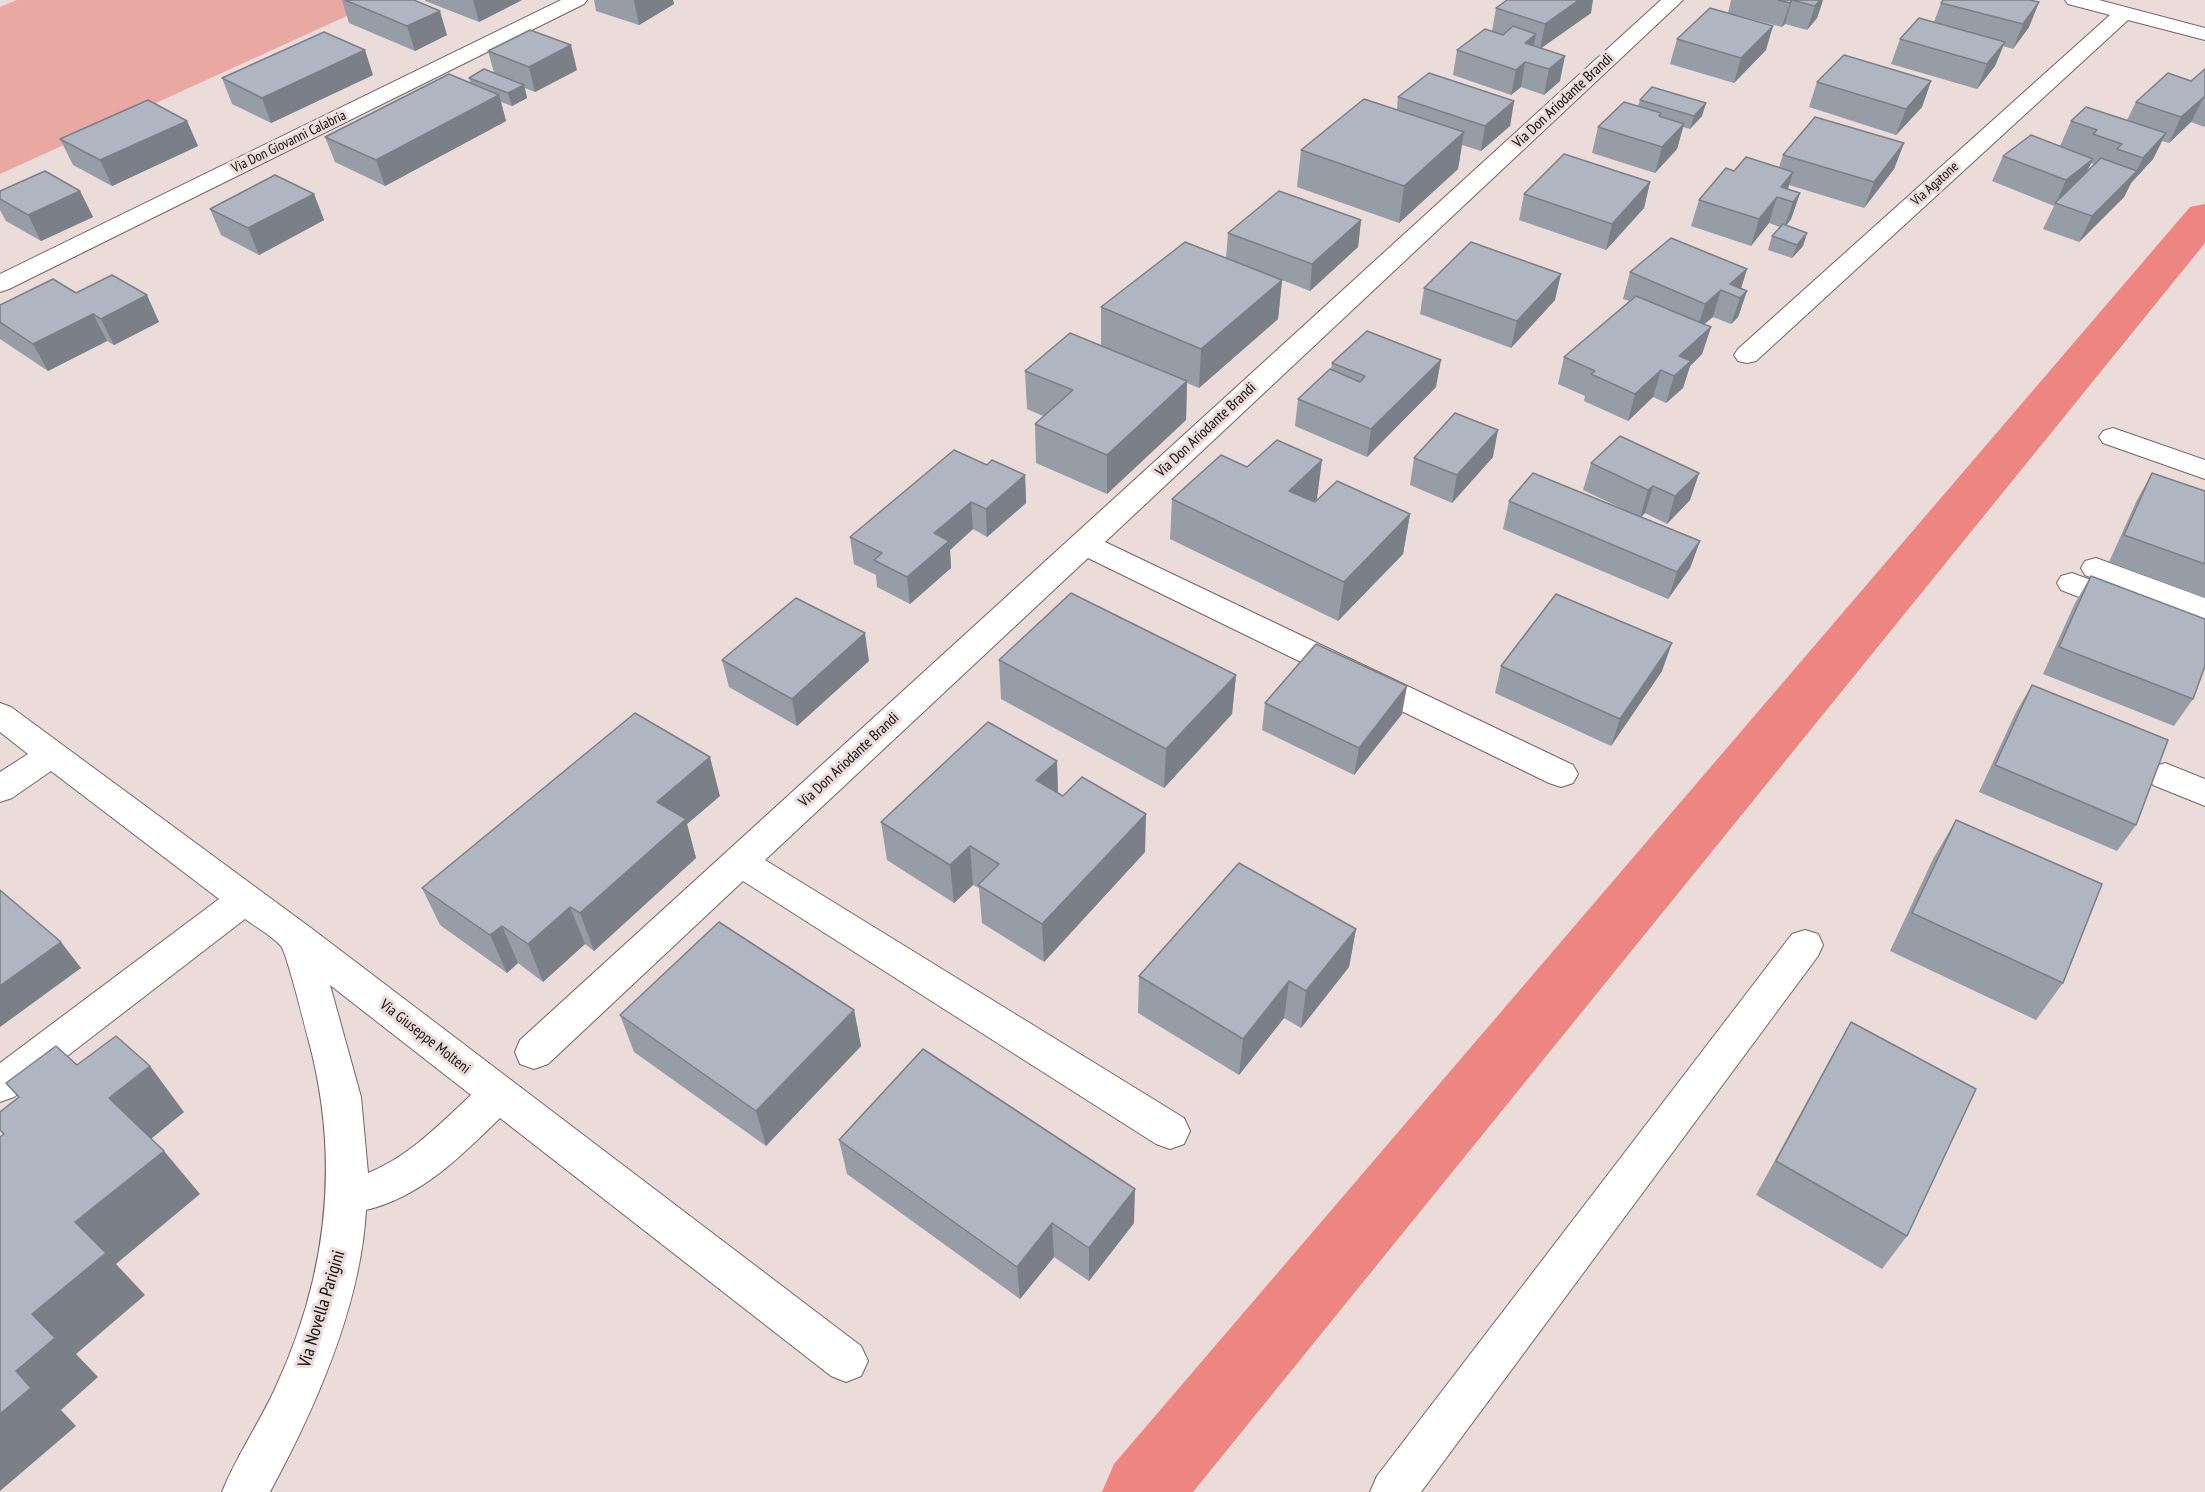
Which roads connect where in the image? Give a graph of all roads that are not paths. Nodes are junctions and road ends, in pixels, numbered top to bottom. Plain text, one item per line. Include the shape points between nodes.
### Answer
1 (577, 0) edge
2 (1673, 0) edge
3 (2075, 0) edge
4 (2115, 7) edge
5 (2205, 34) edge
6 (0, 284) edge
7 (1747, 355) dead end
8 (2113, 437) dead end
9 (2205, 470) edge
10 (1083, 543) junction
11 (2205, 610) edge
12 (2205, 635) edge
13 (0, 715) edge
14 (51, 755) junction
15 (1561, 774) dead end
16 (2165, 776) edge
17 (0, 789) edge
18 (2205, 793) edge
19 (739, 861) junction
20 (245, 899) junction
21 (298, 939) junction
22 (1805, 945) dead end
23 (534, 1052) dead end
24 (0, 1085) edge
25 (498, 1094) junction
26 (1170, 1131) dead end
27 (348, 1196) junction
28 (846, 1362) dead end
29 (245, 1492) edge
30 (1393, 1492) edge

1 - 6 street, Via Don Giovanni Calabria
2 - 10 street, Via Don Ariodante Brandi
3 - 4 street
4 - 5 street
4 - 7 street, Via Agatone
8 - 9 street
10 - 15 street
10 - 19 street, Via Don Ariodante Brandi
11 - 12 street via 2084,575
13 - 14 street, Via Giuseppe Molteni
14 - 17 street
14 - 20 street, Via Giuseppe Molteni
16 - 18 street
19 - 23 street, Via Don Ariodante Brandi
19 - 26 street
20 - 21 street, Via Giuseppe Molteni
20 - 24 street
21 - 25 street, Via Giuseppe Molteni
21 - 27 street, Via Novella Parigini via 345,1118
22 - 30 street
25 - 27 street via 415,1169 374,1191
25 - 28 street, Via Giuseppe Molteni
27 - 29 street, Via Novella Parigini via 336,1272 322,1318 290,1403

